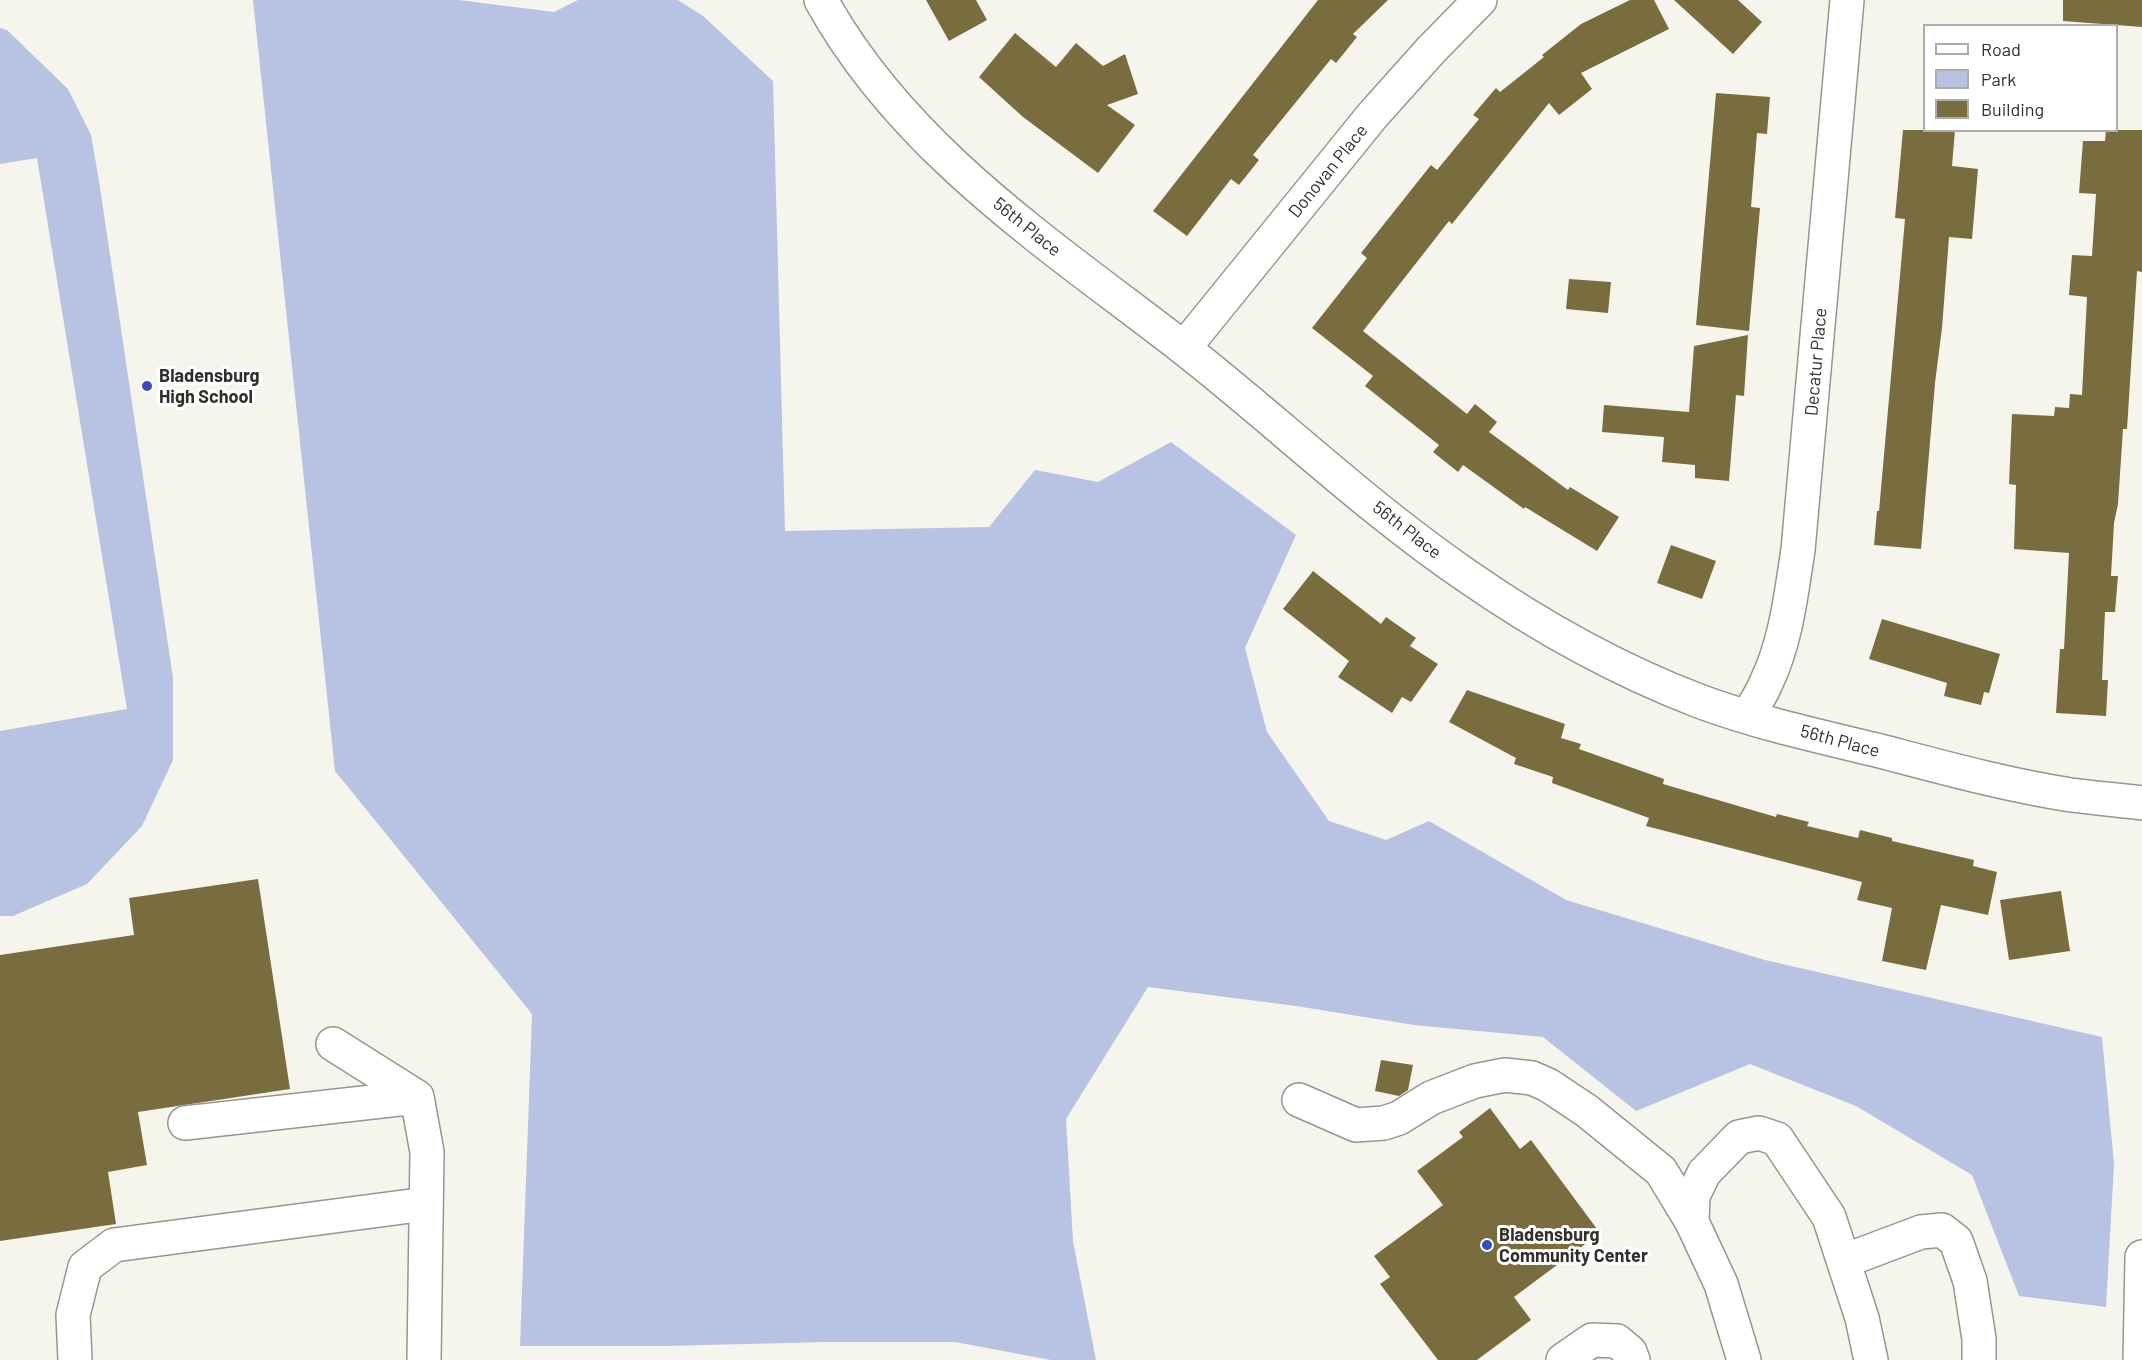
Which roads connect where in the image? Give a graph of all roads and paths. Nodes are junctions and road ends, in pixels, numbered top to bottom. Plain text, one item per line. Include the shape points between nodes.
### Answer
1 (821, 0) edge
2 (1480, 0) edge
3 (1847, 0) edge
4 (1184, 348) junction
5 (1748, 716) junction
6 (2142, 803) edge
7 (333, 1044) dead end
8 (417, 1097) junction
9 (1299, 1100) dead end
10 (185, 1123) dead end
11 (426, 1204) junction
12 (1692, 1222) junction
13 (2142, 1257) edge
14 (1844, 1260) junction
15 (2141, 1342) edge
16 (75, 1360) edge
17 (424, 1360) edge
18 (1563, 1360) edge
19 (1633, 1360) edge
20 (1744, 1360) edge
21 (1871, 1360) edge
22 (1979, 1360) edge

1 - 4 street, 56th Place via 835,26 883,89 940,154 1049,247
2 - 4 street, Donovan Place via 1372,116
3 - 5 street, Decatur Place via 1798,550 1790,606 1778,651 1767,683
4 - 5 street, 56th Place via 1466,576 1536,620 1632,671 1701,702
5 - 6 street, 56th Place via 1985,778 2070,795
7 - 8 street
8 - 10 street
8 - 11 street via 427,1152
9 - 12 street via 1356,1125 1384,1123 1474,1081 1505,1075 1532,1078 1587,1111 1660,1171
11 - 16 street via 114,1245 86,1267 73,1315
11 - 17 street
12 - 14 street via 1693,1196 1704,1173 1739,1137 1759,1133 1777,1139 1829,1217
12 - 20 street via 1721,1284
13 - 15 street
14 - 21 street
14 - 22 street via 1921,1232 1942,1230 1956,1242 1970,1281
18 - 19 street via 1592,1340 1617,1341

